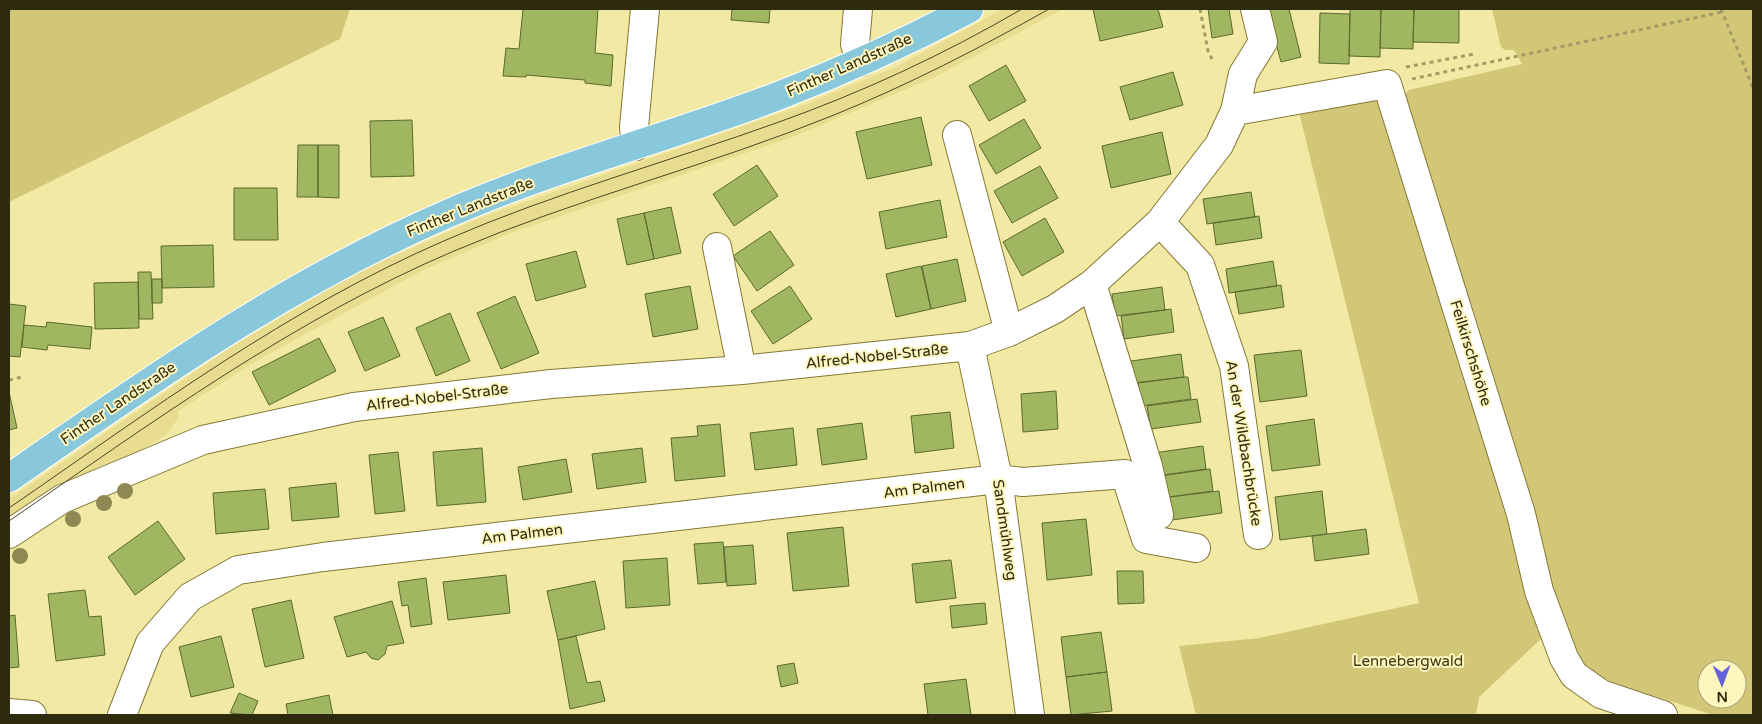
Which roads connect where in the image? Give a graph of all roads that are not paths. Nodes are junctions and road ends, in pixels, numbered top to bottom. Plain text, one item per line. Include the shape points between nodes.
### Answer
1 (644, 9) edge
2 (858, 9) edge
3 (969, 9) edge
4 (1255, 9) edge
5 (860, 62) junction
6 (1235, 111) junction
7 (957, 135) dead end
8 (636, 146) junction
9 (1160, 222) junction
10 (717, 247) dead end
11 (1092, 284) junction
12 (1009, 332) junction
13 (970, 346) junction
14 (742, 370) junction
15 (9, 478) edge
16 (998, 479) junction
17 (1159, 515) dead end
18 (9, 534) edge
19 (1258, 535) dead end
20 (1196, 548) dead end
21 (9, 713) edge
22 (32, 715) edge
23 (122, 715) edge
24 (1030, 715) edge
25 (1663, 715) edge

1 - 8 street via 634,127
2 - 5 street via 855,44
3 - 5 main road, Finther Landstraße
4 - 6 street, Alfred-Nobel-Straße via 1263,42 1243,74
5 - 8 main road, Finther Landstraße via 778,96
6 - 9 street, Alfred-Nobel-Straße via 1219,145
6 - 25 street, Feilkirschshöhe via 1387,84 1522,514 1539,591 1564,658 1574,675 1601,694
7 - 12 street
8 - 15 main road, Finther Landstraße via 488,197 371,248 277,299
9 - 11 street, Alfred-Nobel-Straße
9 - 19 street, An der Wildbachbrücke via 1200,265 1234,366
10 - 14 street
11 - 12 street, Alfred-Nobel-Straße via 1055,309
11 - 17 street via 1148,466
12 - 13 street, Alfred-Nobel-Straße
13 - 14 street, Alfred-Nobel-Straße
13 - 16 street, Sandmühlweg
14 - 18 street, Alfred-Nobel-Straße via 551,384 354,407 203,440 62,500
16 - 20 street, Am Palmen via 1023,482 1126,474 1146,539
16 - 23 street, Am Palmen via 323,557 238,570 190,597 150,643
16 - 24 street, Sandmühlweg
21 - 22 street

